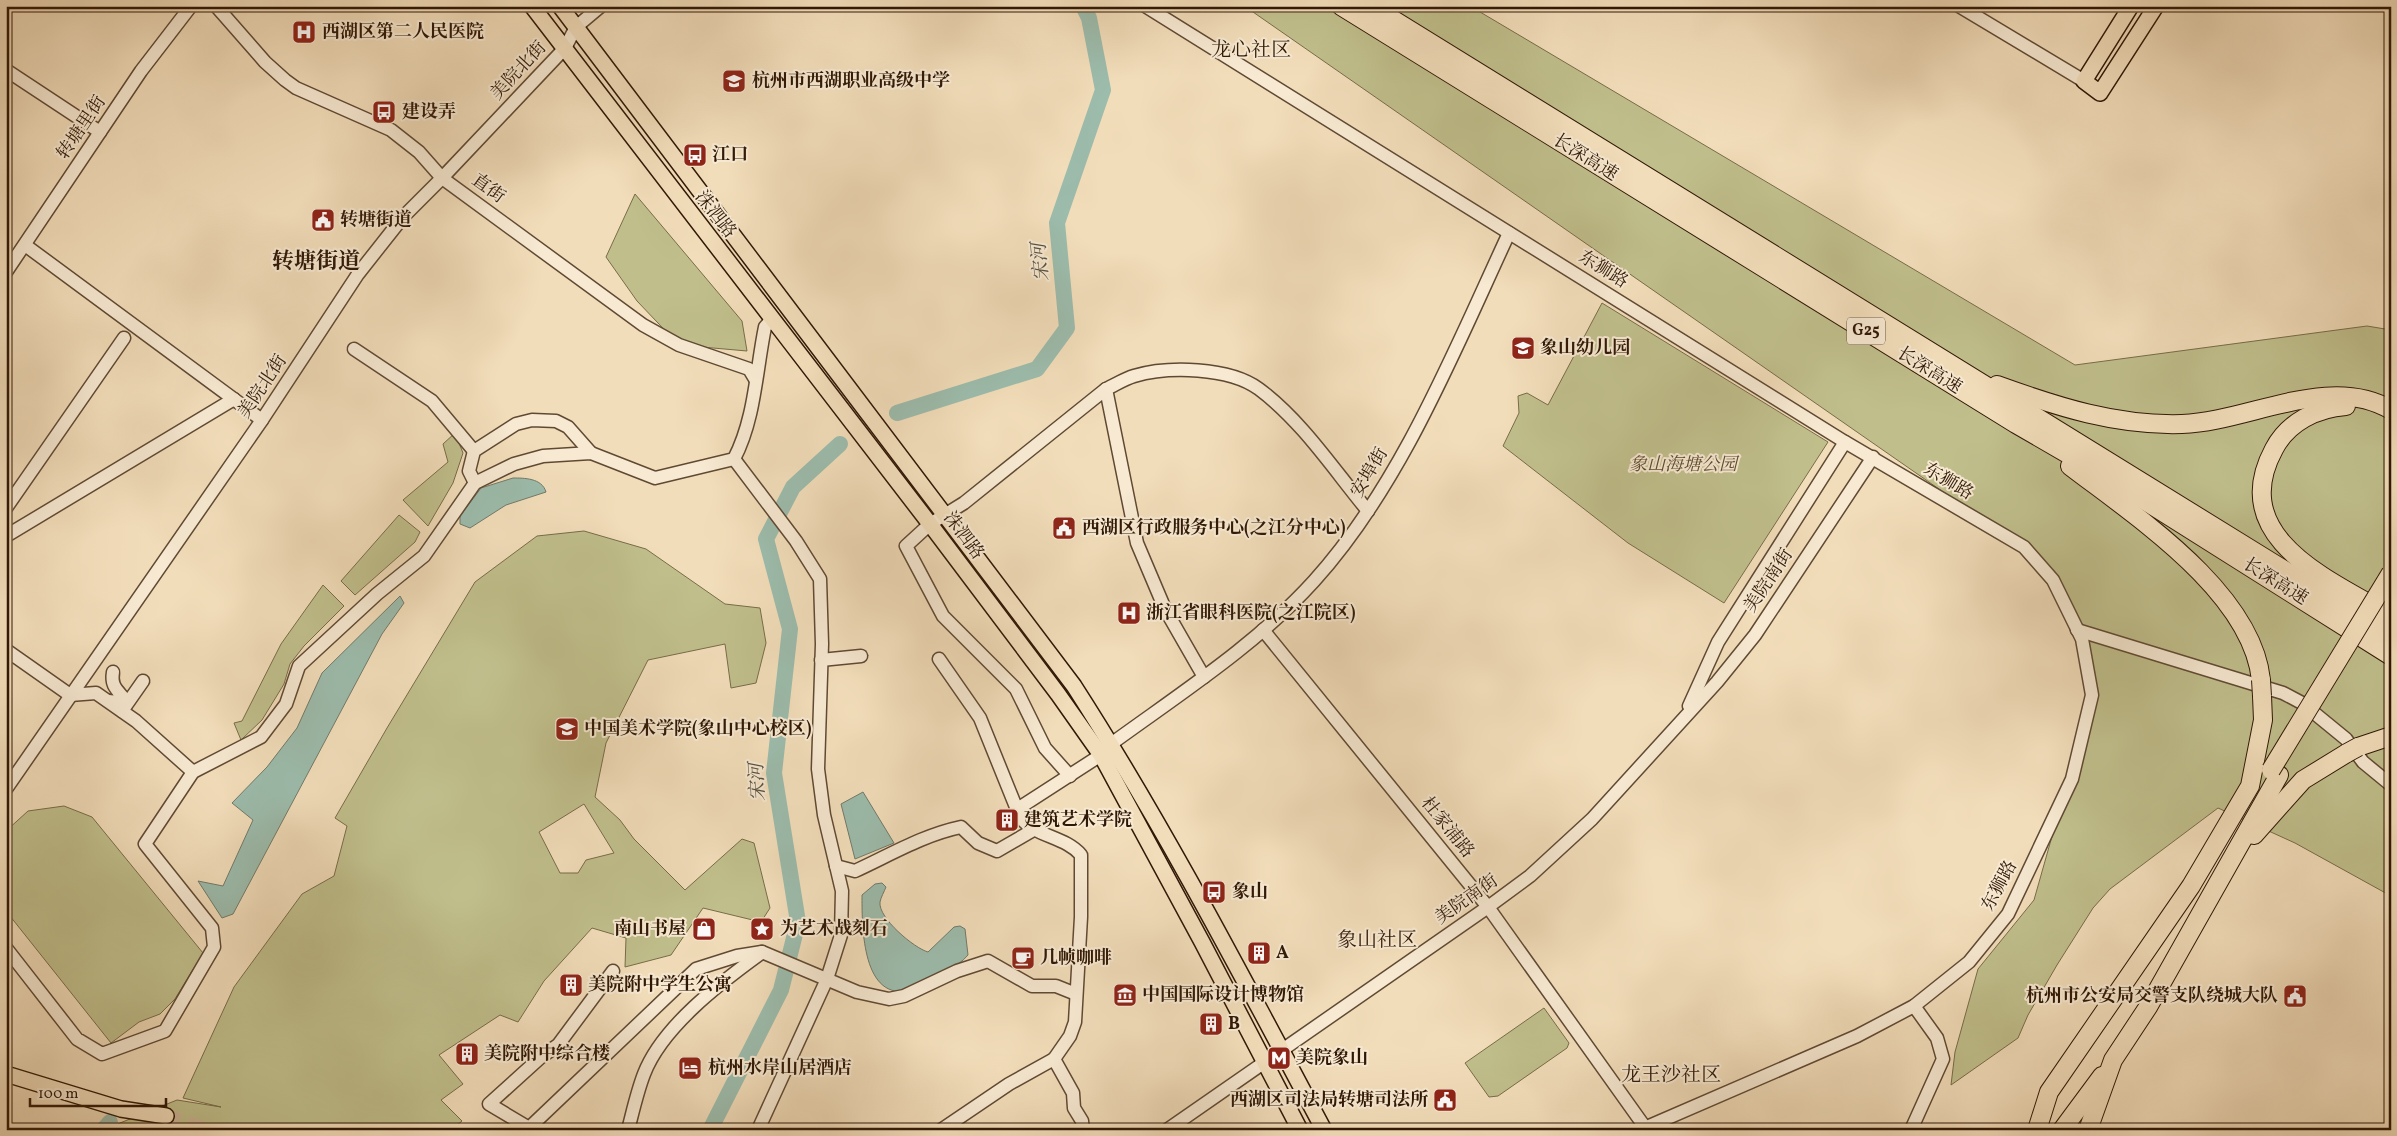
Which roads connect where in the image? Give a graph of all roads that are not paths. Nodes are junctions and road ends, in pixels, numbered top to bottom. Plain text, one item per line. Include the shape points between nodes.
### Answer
1 (190, 6) edge
2 (216, 6) edge
3 (532, 6) edge
4 (560, 6) edge
5 (601, 6) edge
6 (1145, 6) edge
7 (1341, 6) edge
8 (1370, 6) edge
9 (1959, 6) edge
10 (2131, 6) edge
11 (2156, 6) edge
12 (576, 27) junction
13 (565, 48) junction
14 (6, 70) edge
15 (2084, 81) junction
16 (100, 132) junction
17 (442, 178) junction
18 (1509, 232) junction
19 (25, 244) junction
20 (6, 272) edge
21 (772, 319) junction
22 (124, 338) dead end
23 (354, 349) dead end
24 (1964, 373) junction
25 (755, 378) junction
26 (1106, 389) junction
27 (234, 399) junction
28 (2387, 413) edge
29 (262, 420) junction
30 (2016, 424) junction
31 (1845, 442) junction
32 (474, 451) junction
33 (592, 453) junction
34 (1873, 457) junction
35 (734, 459) junction
36 (474, 483) junction
37 (6, 508) edge
38 (1368, 511) junction
39 (945, 514) junction
40 (930, 524) junction
41 (6, 536) edge
42 (2391, 573) edge
43 (2391, 590) edge
44 (2391, 616) edge
45 (1262, 630) junction
46 (2077, 630) junction
47 (2391, 636) edge
48 (6, 650) edge
49 (861, 656) dead end
50 (2391, 656) edge
51 (939, 659) dead end
52 (821, 660) junction
53 (113, 672) dead end
54 (1204, 677) junction
55 (142, 681) dead end
56 (70, 695) junction
57 (108, 701) junction
58 (122, 711) junction
59 (1685, 716) junction
60 (2391, 736) edge
61 (1111, 744) junction
62 (1101, 755) junction
63 (193, 772) junction
64 (2275, 773) junction
65 (1070, 776) junction
66 (2391, 785) edge
67 (6, 789) edge
68 (1016, 810) junction
69 (1035, 829) junction
70 (836, 866) junction
71 (2226, 868) junction
72 (2191, 886) junction
73 (1488, 907) junction
74 (6, 948) edge
75 (762, 952) junction
76 (613, 971) dead end
77 (827, 979) junction
78 (1076, 994) junction
79 (1914, 1006) junction
80 (1282, 1051) junction
81 (1054, 1059) junction
82 (2114, 1060) junction
83 (1264, 1062) junction
84 (6, 1074) edge
85 (166, 1116) tunnel mouth
86 (1644, 1129) edge
87 (628, 1130) edge
88 (758, 1130) edge
89 (941, 1130) edge
90 (1083, 1130) edge
91 (1167, 1130) edge
92 (1300, 1130) edge
93 (1324, 1130) edge
94 (1911, 1130) edge
95 (2037, 1130) edge
96 (2062, 1130) edge
97 (2088, 1130) edge

1 - 16 street, 转塘里街
2 - 17 street, 直街 via 285,80 296,88 391,130 419,152
3 - 13 main road, 洙泗路
4 - 12 main road, 洙泗路
5 - 12 street
6 - 18 street, 东狮路
7 - 30 highway, 长深高速 / G25
8 - 24 highway, 长深高速 / G25
9 - 15 street
10 - 15 main road
11 - 15 main road via 2100,93
12 - 13 street, 美院北街
12 - 39 main road, 洙泗路
13 - 17 street, 美院北街
13 - 21 main road, 洙泗路
14 - 16 street
16 - 19 street, 转塘里街
17 - 25 street, 直街 via 643,324 679,345 749,369
17 - 29 street, 美院北街 via 403,216 358,274
18 - 31 street, 东狮路
18 - 38 street, 安埠街 via 1426,413
19 - 20 street, 转塘里街
19 - 27 street
21 - 25 street via 764,327
21 - 40 main road, 洙泗路
22 - 37 street
23 - 32 street via 432,401
24 - 28 highway via 2098,417 2144,423 2184,424 2316,398 2366,399
24 - 47 highway, 长深高速 / G25
25 - 35 street via 744,441
26 - 38 street via 1133,376 1166,370 1201,371 1237,378 1258,388 1290,417
26 - 39 street via 964,503
26 - 54 street via 1137,543 1165,609
27 - 29 street
27 - 41 street
28 - 44 highway via 2349,406 2331,407 2308,415 2275,446 2266,465 2262,503 2269,526 2290,552
29 - 56 street, 美院北街
30 - 50 highway, 长深高速 / G25 via 2104,475
30 - 72 highway via 2202,572 2236,615 2250,642 2261,688 2263,720 2250,786
31 - 34 street, 东狮路
31 - 59 street, 美院南街 via 1718,642
32 - 33 street via 516,424 532,420 556,421 568,427
32 - 36 street via 469,470
33 - 35 street via 655,478
33 - 36 street via 530,459
34 - 46 street, 东狮路 via 2024,547 2053,580
34 - 59 street, 美院南街 via 1755,635
35 - 52 street via 796,540 820,579
36 - 63 street via 424,556 299,666 286,704 261,737
38 - 45 street, 安埠街 via 1315,581
39 - 40 street
39 - 61 main road, 洙泗路 via 1074,686
40 - 62 main road, 洙泗路
40 - 65 street via 906,546 943,616 1016,689 1045,748
42 - 64 highway, bridge
43 - 64 highway
45 - 54 street, 安埠街
45 - 73 street, 杜家浦路
46 - 66 street via 2283,693 2302,703 2346,739 2363,762
46 - 79 street, 东狮路 via 2082,639 2092,695 2072,779 2008,914 1969,962
48 - 56 street
49 - 52 street
51 - 68 street via 980,718
52 - 70 street via 818,769
53 - 57 street via 114,688 122,696 119,702
54 - 61 street, 安埠街
55 - 58 street
56 - 57 street via 96,694
56 - 67 street, 美院北街
57 - 58 street
58 - 63 street
59 - 73 street, 美院南街 via 1592,820 1530,876
60 - 71 highway via 2352,750 2303,780
61 - 62 street, 安埠街
61 - 80 main road, 洙泗路 via 1202,901
62 - 65 street, 安埠街
62 - 83 main road, 洙泗路
63 - 74 street via 145,844 212,928 214,947 165,1031 102,1054 77,1039
64 - 71 highway
64 - 72 highway via 2240,826
65 - 68 street, 安埠街
68 - 69 street via 1024,822
69 - 70 street via 997,851 978,843 961,826 919,839 855,871
69 - 78 street via 1065,843 1081,855 1082,917
70 - 77 street via 842,891 841,935
71 - 82 highway via 2148,1007
72 - 95 highway via 2049,1092
73 - 80 street, 美院南街
73 - 86 street, 杜家浦路
75 - 76 street via 736,956 696,969 529,1128 489,1104 540,1057 558,1045
75 - 77 street
75 - 87 street via 670,1029 644,1073
77 - 78 street via 857,992 888,999 904,996 957,971 988,961 1032,986 1056,986
77 - 88 street
78 - 81 street via 1075,1022 1070,1036
79 - 86 street, 东狮路 via 1857,1036
79 - 94 street via 1937,1038 1942,1059
80 - 83 street, 美院南街
80 - 93 main road, 洙泗路
81 - 89 street via 1009,1084
81 - 90 street via 1073,1093 1074,1108
82 - 96 highway
82 - 97 highway
83 - 91 street, 美院南街
83 - 92 main road, 洙泗路
84 - 85 main road via 121,1109

